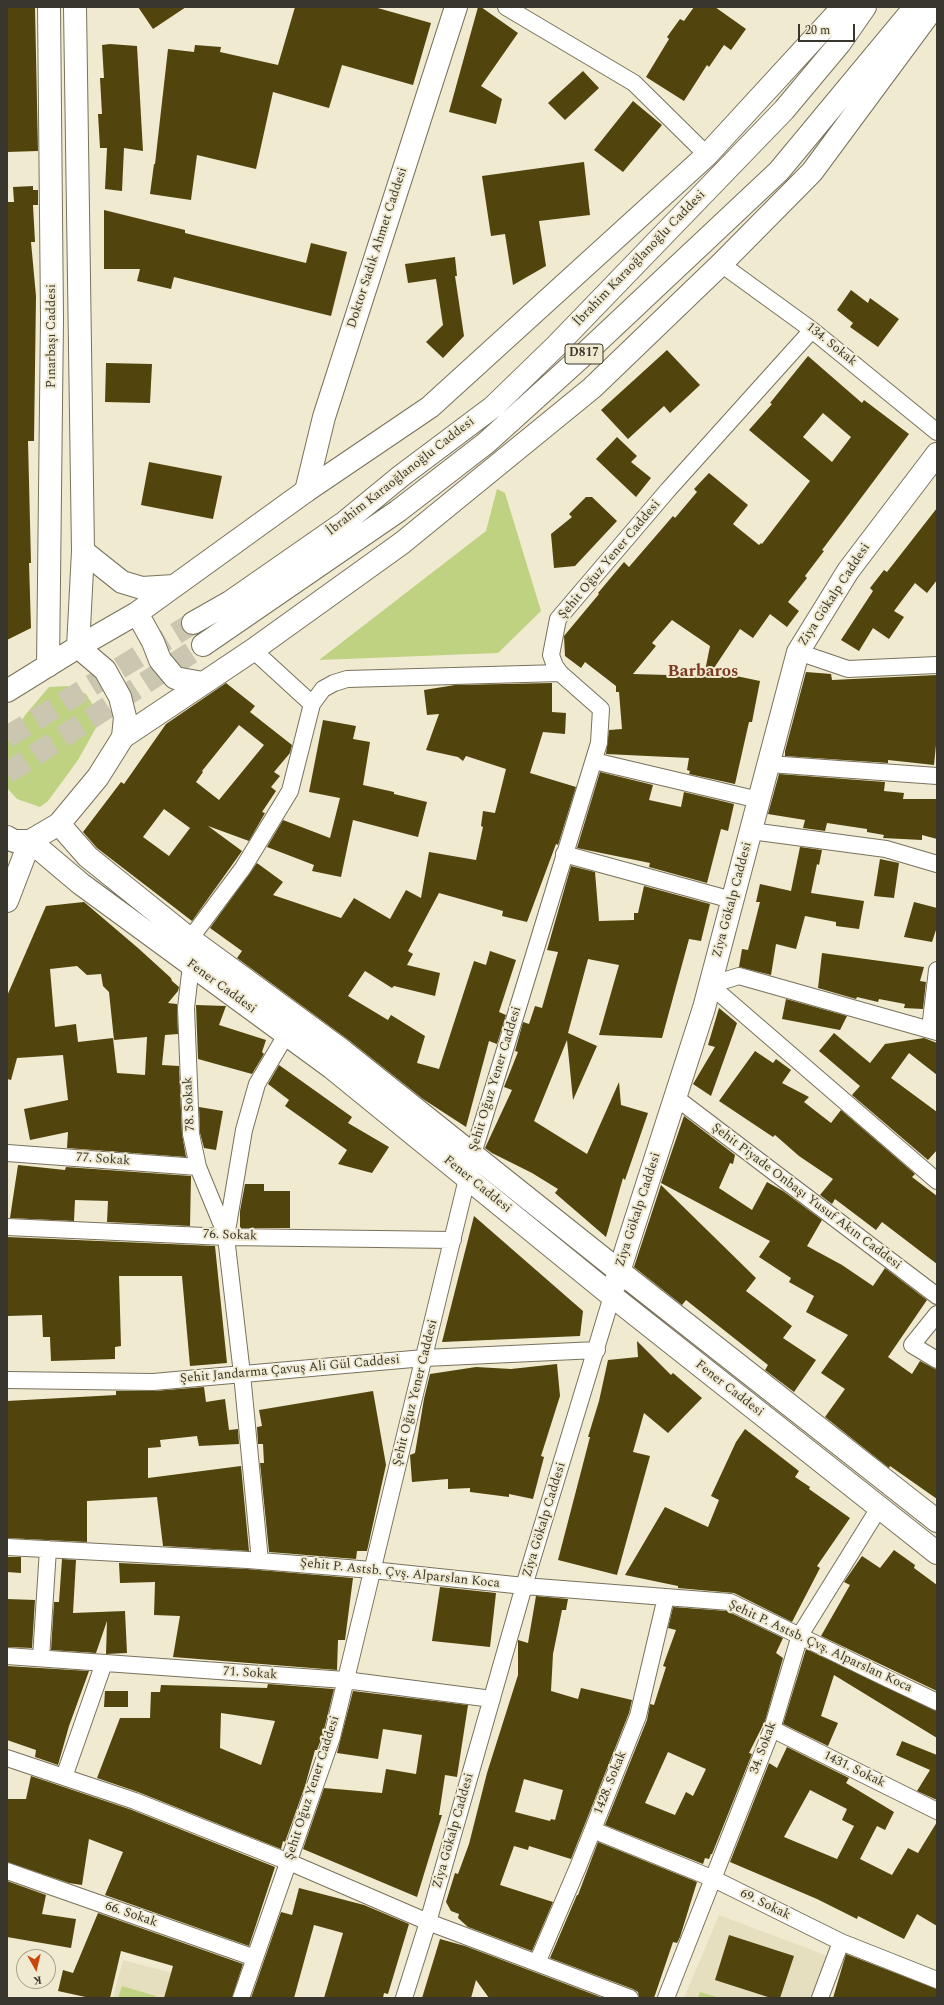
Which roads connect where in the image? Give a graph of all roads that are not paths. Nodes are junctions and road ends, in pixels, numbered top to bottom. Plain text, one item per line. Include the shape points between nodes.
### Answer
1 (49, 7) edge
2 (75, 7) edge
3 (456, 7) edge
4 (506, 7) edge
5 (843, 7) edge
6 (865, 7) edge
7 (915, 7) edge
8 (934, 7) edge
9 (707, 155) junction
10 (720, 264) junction
11 (812, 330) junction
12 (937, 432) edge
13 (937, 454) edge
14 (306, 491) junction
15 (83, 551) junction
16 (174, 586) junction
17 (136, 613) junction
18 (193, 623) tunnel mouth
19 (202, 645) tunnel mouth
20 (78, 647) junction
21 (253, 650) junction
22 (798, 652) junction
23 (937, 665) edge
24 (48, 666) junction
25 (560, 673) junction
26 (202, 683) junction
27 (7, 691) edge
28 (312, 704) junction
29 (123, 737) junction
30 (594, 761) junction
31 (769, 764) junction
32 (937, 776) edge
33 (759, 800) junction
34 (59, 824) junction
35 (751, 831) junction
36 (7, 837) edge
37 (30, 841) junction
38 (564, 854) junction
39 (937, 864) edge
40 (732, 900) junction
41 (7, 901) edge
42 (190, 939) junction
43 (191, 964) junction
44 (937, 970) edge
45 (710, 985) junction
46 (934, 1030) edge
47 (286, 1035) junction
48 (675, 1097) junction
49 (7, 1153) edge
50 (473, 1154) junction
51 (198, 1167) junction
52 (468, 1178) junction
53 (937, 1181) edge
54 (7, 1227) edge
55 (226, 1237) junction
56 (453, 1240) junction
57 (619, 1271) junction
58 (612, 1296) junction
59 (937, 1296) edge
60 (937, 1314) edge
61 (597, 1350) junction
62 (424, 1358) junction
63 (937, 1360) edge
64 (242, 1374) junction
65 (7, 1380) edge
66 (880, 1508) junction
67 (937, 1521) edge
68 (7, 1547) edge
69 (48, 1549) junction
70 (937, 1553) edge
71 (260, 1561) junction
72 (372, 1570) junction
73 (524, 1586) junction
74 (666, 1597) junction
75 (800, 1635) junction
76 (7, 1656) edge
77 (41, 1658) junction
78 (104, 1663) junction
79 (346, 1680) junction
80 (492, 1699) junction
81 (937, 1702) edge
82 (772, 1729) junction
83 (7, 1758) edge
84 (64, 1777) junction
85 (937, 1811) edge
86 (593, 1830) junction
87 (289, 1862) junction
88 (7, 1871) edge
89 (714, 1879) junction
90 (428, 1922) junction
91 (841, 1942) junction
92 (255, 1958) junction
93 (537, 1963) junction
94 (937, 1980) edge
95 (241, 1998) edge
96 (404, 1998) edge
97 (630, 1998) edge
98 (666, 1998) edge
99 (820, 1998) edge

1 - 24 main road, Pınarbaşı Caddesi via 52,318
2 - 15 main road, Pınarbaşı Caddesi
3 - 14 main road, Doktor Sadık Ahmet Caddesi via 324,417
4 - 9 street via 634,83
5 - 9 main road
6 - 18 main road, İbrahim Karaoğlanoğlu Caddesi / D817 via 840,43 784,110 556,346 493,407 345,522 230,602
7 - 19 main road, D817 via 779,171 486,443 398,511
8 - 10 main road via 812,172
9 - 14 main road via 430,407
10 - 11 street, 134. Sokak
10 - 21 main road via 592,388 402,543
11 - 12 street, 134. Sokak
11 - 25 street, Şehit Oğuz Yener Caddesi via 668,490 558,619 551,655 554,666
13 - 22 main road, Ziya Gökalp Caddesi via 848,571
14 - 16 main road
15 - 16 main road via 122,582 142,588
15 - 20 main road, Pınarbaşı Caddesi
16 - 17 main road
17 - 20 main road
17 - 26 main road via 160,660 175,678
20 - 24 main road
20 - 29 main road via 105,670 120,696 125,717
21 - 26 main road
21 - 28 street
22 - 23 street via 848,669
22 - 31 main road, Ziya Gökalp Caddesi
24 - 27 main road
25 - 28 street via 347,679 323,689
25 - 30 street, Şehit Oğuz Yener Caddesi via 601,709 600,743
26 - 29 main road
28 - 42 street via 290,791 243,868
29 - 34 main road via 98,777
30 - 33 street
30 - 38 street, Şehit Oğuz Yener Caddesi
31 - 32 street
31 - 33 main road, Ziya Gökalp Caddesi
33 - 35 main road, Ziya Gökalp Caddesi
34 - 37 main road
34 - 42 main road, Fener Caddesi via 88,857
35 - 39 street via 886,849
35 - 40 main road, Ziya Gökalp Caddesi
36 - 37 main road
37 - 41 main road
37 - 43 main road, Fener Caddesi via 81,884
38 - 40 street
38 - 50 street, Şehit Oğuz Yener Caddesi
40 - 45 main road, Ziya Gökalp Caddesi
42 - 50 main road, Fener Caddesi via 343,1051
43 - 47 main road, Fener Caddesi
43 - 51 street, 78. Sokak via 186,1008 191,1134
44 - 46 street
45 - 46 street via 739,976
45 - 48 main road, Ziya Gökalp Caddesi
45 - 53 street
47 - 52 main road, Fener Caddesi via 332,1068
47 - 55 street via 257,1084 244,1130
48 - 57 main road, Ziya Gökalp Caddesi
48 - 59 street, Şehit Piyade Onbaşı Yusuf Akın Caddesi
49 - 51 street, 77. Sokak
50 - 52 street, Şehit Oğuz Yener Caddesi
50 - 57 main road, Fener Caddesi
51 - 55 street, 78. Sokak
52 - 56 street, Şehit Oğuz Yener Caddesi
52 - 58 main road, Fener Caddesi
54 - 55 street, 76. Sokak
55 - 56 street, 76. Sokak
55 - 64 street
56 - 62 street, Şehit Oğuz Yener Caddesi
57 - 58 main road, Ziya Gökalp Caddesi
57 - 67 main road, Fener Caddesi
58 - 61 street, Ziya Gökalp Caddesi
58 - 66 main road, Fener Caddesi
60 - 63 street via 912,1345
61 - 62 street, Şehit Jandarma Çavuş Ali Gül Caddesi
61 - 73 street, Ziya Gökalp Caddesi
62 - 64 street, Şehit Jandarma Çavuş Ali Gül Caddesi
62 - 72 street, Şehit Oğuz Yener Caddesi
64 - 65 street, Şehit Jandarma Çavuş Ali Gül Caddesi via 153,1382
64 - 71 street
66 - 70 main road, Fener Caddesi
66 - 75 street, 34. Sokak
68 - 69 street, Şehit P. Astsb. Çvş. Alparslan Koca
69 - 71 street, Şehit P. Astsb. Çvş. Alparslan Koca
69 - 77 street
71 - 72 street, Şehit P. Astsb. Çvş. Alparslan Koca
72 - 73 street, Şehit P. Astsb. Çvş. Alparslan Koca
72 - 79 street, Şehit Oğuz Yener Caddesi
73 - 74 street, Şehit P. Astsb. Çvş. Alparslan Koca
73 - 80 street, Ziya Gökalp Caddesi
74 - 75 street, Şehit P. Astsb. Çvş. Alparslan Koca via 730,1602
74 - 86 street, 1428. Sokak via 638,1716
75 - 81 street, Şehit P. Astsb. Çvş. Alparslan Koca
75 - 82 street, 34. Sokak
76 - 77 street, 71. Sokak
77 - 78 street, 71. Sokak
78 - 79 street, 71. Sokak
78 - 84 street
79 - 80 street, 71. Sokak
79 - 87 street, Şehit Oğuz Yener Caddesi via 332,1738
80 - 90 street, Ziya Gökalp Caddesi
82 - 85 street, 1431. Sokak
82 - 89 street, 34. Sokak
83 - 84 street
84 - 87 street via 135,1801
86 - 89 street, 69. Sokak
86 - 93 street, 1428. Sokak
87 - 90 street
87 - 92 street, Şehit Oğuz Yener Caddesi
88 - 92 street, 66. Sokak
89 - 91 street, 69. Sokak
89 - 98 street, 34. Sokak
90 - 93 street
90 - 96 street, Ziya Gökalp Caddesi
91 - 94 street, 69. Sokak
91 - 99 street
92 - 95 street, Şehit Oğuz Yener Caddesi
93 - 97 street

